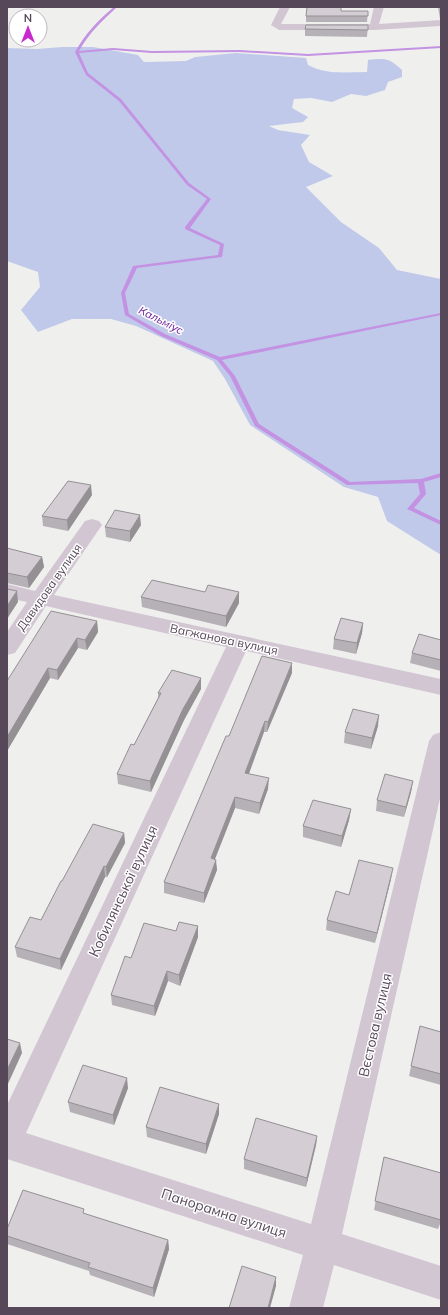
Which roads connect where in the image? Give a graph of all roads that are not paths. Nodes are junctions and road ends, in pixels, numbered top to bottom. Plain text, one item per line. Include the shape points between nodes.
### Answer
1 (285, 7) edge
2 (379, 7) edge
3 (441, 23) edge
4 (374, 27) junction
5 (92, 526) dead end
6 (7, 592) edge
7 (40, 598) junction
8 (239, 642) junction
9 (7, 648) edge
10 (441, 687) edge
11 (441, 741) edge
12 (7, 1139) edge
13 (7, 1143) edge
14 (323, 1244) junction
15 (441, 1282) edge
16 (306, 1308) edge

1 - 4 street via 276,25 280,28
2 - 4 street
3 - 4 street
5 - 7 street, Давидова вулиця
6 - 7 street, Вагжанова вулиця
7 - 8 street, Вагжанова вулиця
7 - 9 street, Давидова вулиця
8 - 10 street, Вагжанова вулиця
8 - 12 street, Кобилянської вулиця
11 - 14 street, Вєстова вулиця
13 - 14 street, Панорамна вулиця
14 - 15 street, Панорамна вулиця
14 - 16 street, Вєстова вулиця

